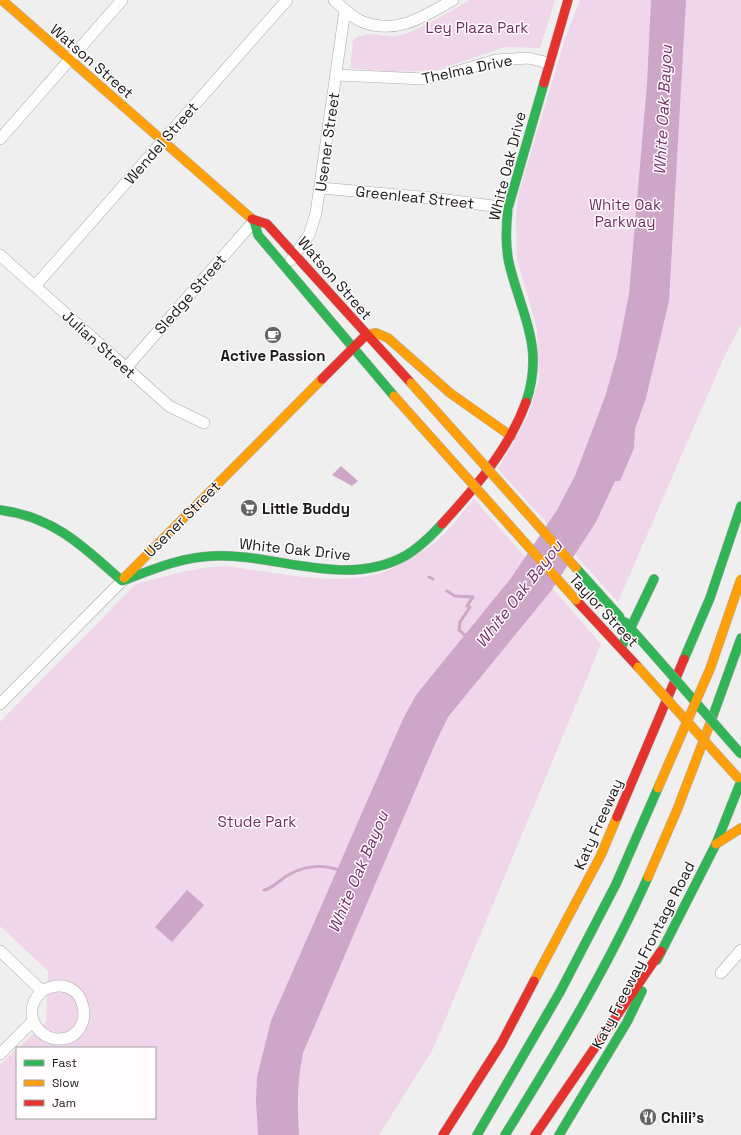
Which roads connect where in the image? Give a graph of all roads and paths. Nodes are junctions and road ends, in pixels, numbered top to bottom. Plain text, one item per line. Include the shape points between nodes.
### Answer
1 (2, 0) edge
2 (122, 0) edge
3 (287, 0) edge
4 (334, 0) edge
5 (453, 0) edge
6 (568, 0) edge
7 (344, 10) junction
8 (69, 60) junction
9 (549, 63) junction
10 (336, 76) junction
11 (0, 138) edge
12 (163, 141) junction
13 (321, 188) junction
14 (508, 208) junction
15 (254, 221) junction
16 (0, 255) edge
17 (296, 255) junction
18 (285, 266) junction
19 (35, 286) junction
20 (366, 335) junction
21 (354, 346) junction
22 (126, 368) junction
23 (204, 423) dead end
24 (510, 436) junction
25 (741, 506) edge
26 (0, 510) edge
27 (161, 555) junction
28 (654, 579) dead end
29 (741, 579) edge
30 (122, 581) junction
31 (631, 629) junction
32 (741, 638) edge
33 (621, 648) junction
34 (0, 704) edge
35 (741, 754) edge
36 (740, 781) edge
37 (741, 828) edge
38 (716, 844) junction
39 (741, 950) edge
40 (0, 951) edge
41 (661, 951) junction
42 (721, 973) dead end
43 (42, 991) junction
44 (33, 1021) junction
45 (0, 1054) edge
46 (443, 1135) edge
47 (477, 1135) edge
48 (505, 1135) edge
49 (535, 1135) edge
50 (559, 1135) edge

1 - 8 main road, Watson Street
2 - 8 street
3 - 12 street, Wendel Street
4 - 7 street
5 - 7 street via 412,23 395,26 362,22
6 - 9 main road, White Oak Drive
7 - 10 street, Usener Street
8 - 11 street
8 - 12 main road, Watson Street
9 - 10 street, Thelma Drive via 528,58 496,60 424,79
9 - 14 main road, White Oak Drive
10 - 13 street, Usener Street
12 - 15 main road, Watson Street
12 - 19 street, Wendel Street
13 - 14 street, Greenleaf Street
13 - 17 street, Usener Street via 309,235
14 - 24 main road, White Oak Drive via 505,237 508,257 531,328 533,362 528,398 522,417
15 - 17 main road, Watson Street via 267,224
15 - 18 main road, Watson Street via 258,235
15 - 22 street, Sledge Street
16 - 19 street, Julian Street
17 - 18 street, Usener Street
17 - 20 main road, Watson Street
18 - 21 main road, Watson Street
19 - 22 street, Julian Street
20 - 21 main road, Usener Street
20 - 24 main road, Watson Street via 376,333 388,338 450,393
20 - 31 main road, Taylor Street, bridge
21 - 27 main road, Usener Street
21 - 33 main road, Taylor Street, bridge via 394,396 499,516
22 - 23 street, Julian Street via 169,406
24 - 27 main road, White Oak Drive via 496,460 443,522 404,556 390,562 363,569 341,570 243,557
25 - 46 main road, Katy Freeway via 710,598 601,855 501,1044
26 - 30 main road via 21,512 54,525
27 - 30 main road, White Oak Drive
27 - 30 main road, Usener Street
28 - 31 main road
29 - 47 main road, bridge via 710,669 619,877 560,992
30 - 34 street, Usener Street
31 - 33 main road
31 - 35 main road, Taylor Street, bridge
32 - 48 main road via 695,766 633,909 600,976
33 - 36 main road, Taylor Street, bridge
36 - 38 main road, Katy Freeway Frontage Road
37 - 38 main road
38 - 41 main road, Katy Freeway Frontage Road
39 - 42 street
40 - 43 street
41 - 49 main road
41 - 50 main road, Katy Freeway Frontage Road via 627,1022
43 - 44 street via 32,1004
43 - 44 street via 58,985 73,990 83,1003 83,1020 74,1034 58,1039 43,1034
44 - 45 street

